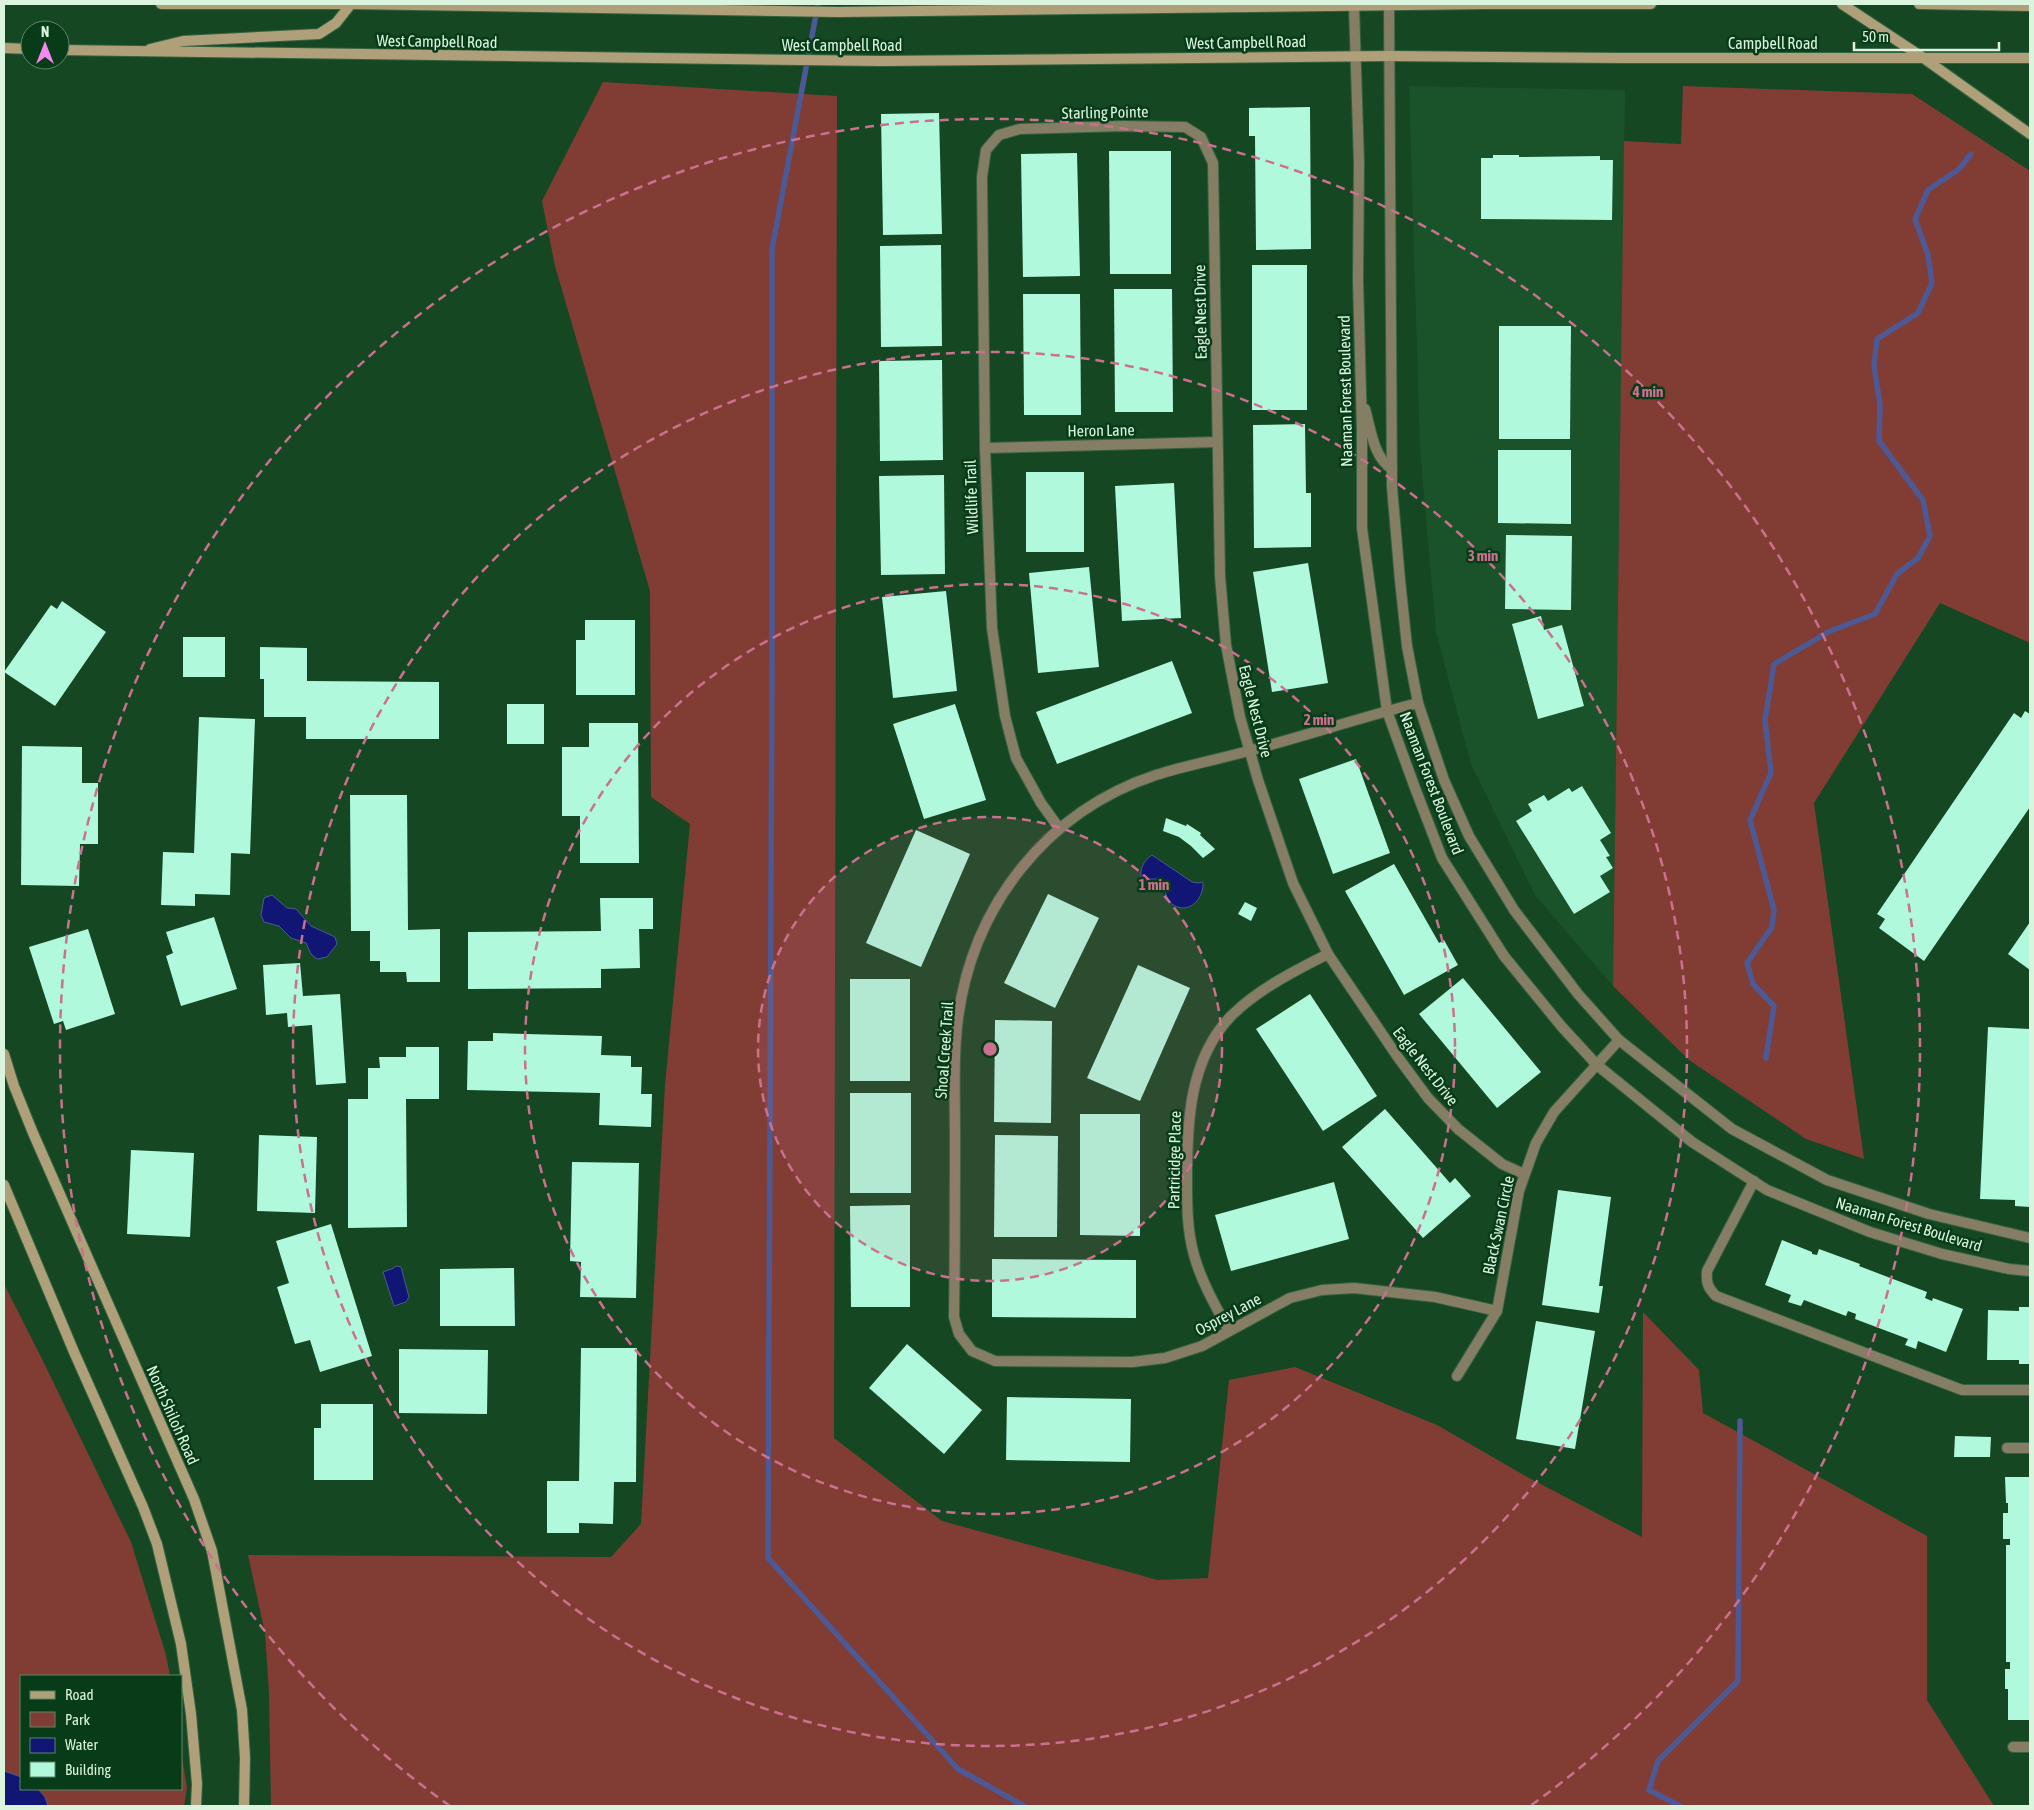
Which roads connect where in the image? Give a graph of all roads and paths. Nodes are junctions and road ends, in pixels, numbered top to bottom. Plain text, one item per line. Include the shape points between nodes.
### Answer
1 (161, 4) edge
2 (351, 4) edge
3 (1651, 4) edge
4 (1842, 4) edge
5 (1919, 4) edge
6 (1389, 5) junction
7 (1354, 6) junction
8 (2030, 6) edge
9 (4, 48) edge
10 (20, 49) edge
11 (70, 50) edge
12 (132, 52) junction
13 (1355, 56) junction
14 (1388, 56) junction
15 (1922, 57) junction
16 (1623, 58) joint
17 (2030, 58) edge
18 (2030, 134) edge
19 (986, 150) joint
20 (1213, 163) joint
21 (1361, 393) junction
22 (1217, 442) junction
23 (985, 448) junction
24 (1392, 469) junction
25 (1418, 703) junction
26 (1387, 711) junction
27 (1250, 751) junction
28 (1059, 828) junction
29 (1328, 954) junction
30 (1619, 1040) junction
31 (4, 1054) edge
32 (1597, 1065) junction
33 (1524, 1174) junction
34 (1754, 1181) junction
35 (4, 1185) edge
36 (2030, 1238) edge
37 (2030, 1271) edge
38 (1497, 1311) junction
39 (1229, 1330) junction
40 (972, 1352) joint
41 (1457, 1376) dead end
42 (2030, 1390) edge
43 (2007, 1448) dead end
44 (2030, 1448) edge
45 (2013, 1747) dead end
46 (2030, 1747) edge
47 (196, 1806) edge
48 (244, 1806) edge

1 - 2 main road, West Campbell Road
2 - 7 main road, West Campbell Road via 882,12
2 - 12 main road via 336,24 319,34 183,42
3 - 6 main road, West Campbell Road
4 - 15 main road
5 - 8 main road
6 - 7 main road, West Campbell Road
6 - 14 street, Naaman Forest Boulevard
7 - 13 street, Naaman Forest Boulevard
9 - 10 main road
11 - 12 main road, West Campbell Road
12 - 13 main road, West Campbell Road via 880,61
13 - 14 main road, West Campbell Road
13 - 21 street, Naaman Forest Boulevard
14 - 16 main road, West Campbell Road
14 - 24 street, Naaman Forest Boulevard
15 - 16 main road, Campbell Road
15 - 17 main road
15 - 18 main road
19 - 20 street, Starling Pointe via 999,135 1020,130 1185,127 1201,137
19 - 23 street, Wildlife Trail via 982,177
20 - 22 street, Eagle Nest Drive
21 - 24 street via 1375,445 1383,463
21 - 26 street, Naaman Forest Boulevard via 1362,528
22 - 23 street, Heron Lane
22 - 27 street, Eagle Nest Drive via 1220,576 1226,645
23 - 28 street, Wildlife Trail via 992,628 1005,716 1016,758
24 - 25 street, Naaman Forest Boulevard via 1406,637
25 - 26 street, Shoal Creek Trail
25 - 30 street, Naaman Forest Boulevard via 1444,780 1469,836 1514,910 1578,994
26 - 27 street, Shoal Creek Trail
26 - 32 street, Naaman Forest Boulevard via 1442,858 1504,956
27 - 28 street, Shoal Creek Trail via 1155,776 1093,803
27 - 29 street, Eagle Nest Drive via 1293,883
28 - 40 street, Shoal Creek Trail via 1038,849 995,905 970,963 958,1018 954,1317 959,1334
29 - 33 street, Eagle Nest Drive via 1428,1098 1458,1129 1502,1164
29 - 39 street, Partricidge Place via 1254,996 1231,1016 1207,1053 1196,1081 1189,1110 1187,1146 1188,1229 1194,1256
30 - 32 street, Black Swan Circle
30 - 36 street, Naaman Forest Boulevard via 1732,1130 1827,1180 1929,1214
31 - 48 main road, North Shiloh Road via 39,1147 194,1499 212,1551 242,1710
32 - 33 street, Black Swan Circle via 1554,1112 1536,1143
32 - 34 street, Naaman Forest Boulevard via 1692,1142
33 - 38 street, Black Swan Circle via 1513,1216
34 - 37 street, Naaman Forest Boulevard via 1767,1190 1870,1232 1942,1254
34 - 42 street via 1707,1271 1709,1290 1716,1296 1962,1390
35 - 47 main road via 157,1544 181,1644 191,1714
38 - 39 street, Osprey Lane via 1435,1297 1354,1288 1322,1290 1290,1298
38 - 41 street, Black Swan Circle
39 - 40 street, Osprey Lane via 1202,1346 1165,1358 1132,1362 995,1361
43 - 44 street
45 - 46 street

